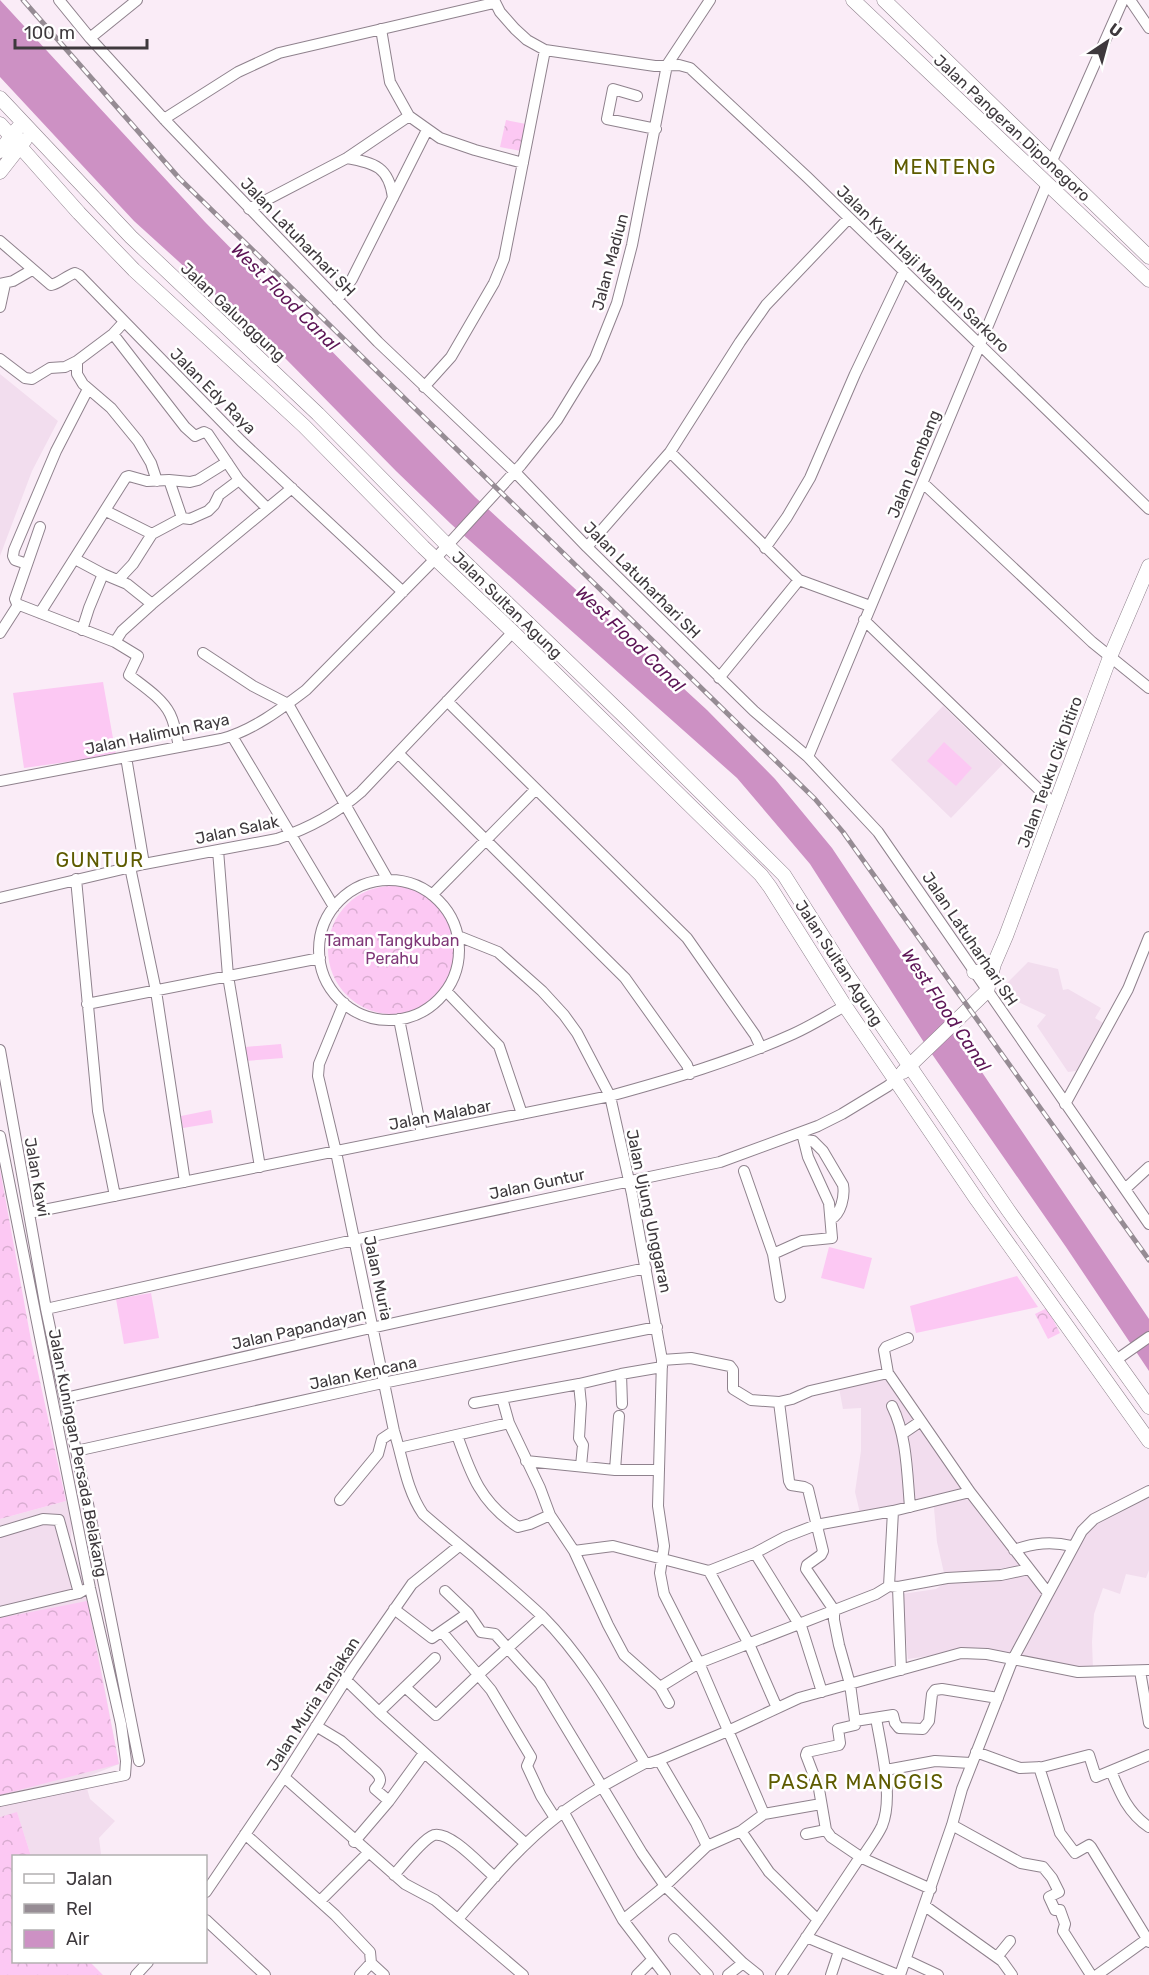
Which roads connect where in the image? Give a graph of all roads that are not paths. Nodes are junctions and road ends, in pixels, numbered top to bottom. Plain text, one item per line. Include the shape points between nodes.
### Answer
1 (59, 0) edge
2 (137, 0) edge
3 (710, 0) edge
4 (853, 0) edge
5 (884, 0) edge
6 (1123, 0) edge
7 (1130, 0) edge
8 (494, 2) edge
9 (1149, 28) edge
10 (381, 29) junction
11 (90, 38) junction
12 (545, 50) junction
13 (668, 65) junction
14 (637, 96) dead end
15 (0, 98) edge
16 (409, 116) junction
17 (164, 119) junction
18 (0, 124) edge
19 (27, 128) junction
20 (656, 129) junction
21 (427, 130) junction
22 (16, 141) junction
23 (0, 151) edge
24 (347, 158) junction
25 (523, 163) junction
26 (1052, 163) junction
27 (0, 172) edge
28 (1047, 184) junction
29 (393, 198) junction
30 (249, 209) junction
31 (849, 218) junction
32 (0, 241) edge
33 (1149, 257) edge
34 (32, 270) junction
35 (904, 271) junction
36 (1149, 280) edge
37 (2, 284) edge
38 (337, 300) junction
39 (0, 307) edge
40 (124, 322) junction
41 (112, 334) junction
42 (979, 345) junction
43 (0, 356) edge
44 (77, 361) junction
45 (261, 361) junction
46 (249, 375) junction
47 (424, 387) junction
48 (88, 389) junction
49 (670, 453) junction
50 (227, 462) junction
51 (514, 472) junction
52 (169, 480) junction
53 (239, 480) junction
54 (157, 481) junction
55 (923, 483) junction
56 (292, 489) junction
57 (267, 508) junction
58 (1149, 509) edge
59 (106, 511) junction
60 (182, 518) junction
61 (40, 527) dead end
62 (152, 534) junction
63 (449, 543) junction
64 (587, 547) junction
65 (765, 548) junction
66 (75, 559) junction
67 (435, 559) junction
68 (27, 564) junction
69 (1149, 566) edge
70 (103, 574) junction
71 (118, 580) junction
72 (799, 580) junction
73 (403, 592) junction
74 (152, 604) junction
75 (18, 605) junction
76 (870, 606) junction
77 (40, 613) junction
78 (864, 620) junction
79 (82, 630) junction
80 (513, 632) junction
81 (0, 633) edge
82 (541, 637) junction
83 (115, 642) junction
84 (530, 648) junction
85 (203, 653) dead end
86 (1110, 657) junction
87 (719, 678) junction
88 (1149, 688) edge
89 (447, 701) junction
90 (288, 704) junction
91 (232, 736) junction
92 (179, 747) junction
93 (398, 753) junction
94 (126, 757) junction
95 (808, 757) junction
96 (0, 781) edge
97 (536, 789) junction
98 (345, 806) junction
99 (1055, 806) junction
100 (291, 834) junction
101 (486, 840) junction
102 (218, 850) junction
103 (144, 864) junction
104 (130, 867) junction
105 (76, 879) junction
106 (388, 880) junction
107 (432, 895) junction
108 (0, 898) edge
109 (334, 907) junction
110 (458, 936) junction
111 (1149, 937) edge
112 (320, 958) junction
113 (993, 964) junction
114 (974, 972) junction
115 (846, 973) junction
116 (228, 976) junction
117 (831, 981) junction
118 (156, 991) junction
119 (446, 991) junction
120 (987, 991) junction
121 (344, 1002) junction
122 (87, 1004) junction
123 (845, 1006) junction
124 (399, 1019) junction
125 (761, 1048) junction
126 (0, 1050) edge
127 (914, 1061) junction
128 (690, 1074) junction
129 (896, 1079) junction
130 (609, 1096) junction
131 (1065, 1104) junction
132 (522, 1114) junction
133 (422, 1134) junction
134 (0, 1136) edge
135 (803, 1136) junction
136 (336, 1152) junction
137 (260, 1167) junction
138 (1149, 1167) edge
139 (744, 1171) dead end
140 (185, 1182) junction
141 (629, 1182) junction
142 (1125, 1189) junction
143 (115, 1192) junction
144 (1008, 1210) junction
145 (28, 1214) junction
146 (831, 1219) junction
147 (992, 1221) junction
148 (1149, 1224) edge
149 (354, 1240) junction
150 (773, 1254) junction
151 (646, 1268) junction
152 (780, 1297) dead end
153 (46, 1309) junction
154 (373, 1327) junction
155 (657, 1327) junction
156 (1149, 1337) edge
157 (908, 1338) dead end
158 (1122, 1356) junction
159 (662, 1363) junction
160 (888, 1373) junction
161 (621, 1374) junction
162 (384, 1383) junction
163 (579, 1384) junction
164 (65, 1398) junction
165 (502, 1398) junction
166 (778, 1402) junction
167 (474, 1403) dead end
168 (622, 1404) dead end
169 (892, 1406) dead end
170 (1149, 1407) edge
171 (619, 1416) dead end
172 (921, 1421) junction
173 (509, 1423) junction
174 (394, 1431) junction
175 (902, 1434) junction
176 (458, 1435) junction
177 (1149, 1441) edge
178 (399, 1448) junction
179 (76, 1451) junction
180 (526, 1461) junction
181 (581, 1466) junction
182 (615, 1470) junction
183 (658, 1470) junction
184 (1149, 1491) edge
185 (970, 1492) junction
186 (340, 1500) dead end
187 (910, 1507) junction
188 (893, 1511) junction
189 (550, 1515) junction
190 (59, 1520) junction
191 (76, 1520) junction
192 (816, 1526) junction
193 (0, 1532) edge
194 (80, 1538) junction
195 (65, 1540) junction
196 (459, 1546) junction
197 (1072, 1546) junction
198 (1014, 1550) junction
199 (574, 1551) junction
200 (755, 1553) junction
201 (662, 1559) junction
202 (1029, 1569) junction
203 (709, 1571) junction
204 (894, 1587) junction
205 (90, 1588) junction
206 (445, 1591) dead end
207 (79, 1593) junction
208 (1048, 1593) junction
209 (394, 1609) junction
210 (834, 1610) junction
211 (0, 1612) edge
212 (468, 1613) junction
213 (542, 1617) junction
214 (799, 1624) junction
215 (442, 1632) junction
216 (749, 1644) junction
217 (508, 1648) junction
218 (435, 1658) dead end
219 (1013, 1659) junction
220 (699, 1663) junction
221 (901, 1670) junction
222 (1145, 1671) edge
223 (479, 1674) junction
224 (346, 1680) junction
225 (850, 1684) junction
226 (405, 1687) junction
227 (660, 1687) junction
228 (822, 1692) junction
229 (998, 1698) junction
230 (669, 1703) dead end
231 (777, 1708) junction
232 (379, 1712) junction
233 (876, 1718) junction
234 (855, 1721) junction
235 (1149, 1723) edge
236 (316, 1726) junction
237 (728, 1731) junction
238 (976, 1752) junction
239 (424, 1753) junction
240 (1149, 1755) edge
241 (659, 1760) junction
242 (126, 1761) junction
243 (645, 1762) junction
244 (971, 1764) junction
245 (1039, 1767) junction
246 (886, 1770) junction
247 (1111, 1771) junction
248 (284, 1777) junction
249 (602, 1786) junction
250 (389, 1800) junction
251 (0, 1801) edge
252 (821, 1804) junction
253 (559, 1814) junction
254 (764, 1814) junction
255 (952, 1825) junction
256 (1149, 1827) edge
257 (826, 1830) junction
258 (741, 1832) junction
259 (245, 1834) junction
260 (806, 1834) dead end
261 (354, 1842) junction
262 (526, 1844) junction
263 (707, 1846) junction
264 (368, 1853) junction
265 (861, 1858) junction
266 (394, 1875) junction
267 (495, 1877) junction
268 (665, 1886) junction
269 (931, 1889) junction
270 (207, 1891) edge
271 (320, 1901) junction
272 (925, 1906) junction
273 (458, 1919) junction
274 (623, 1920) junction
275 (818, 1920) junction
276 (207, 1921) edge
277 (806, 1937) junction
278 (674, 1939) dead end
279 (1010, 1941) dead end
280 (1148, 1941) edge
281 (839, 1951) junction
282 (997, 1957) junction
283 (652, 1959) junction
284 (906, 1960) junction
285 (743, 1962) junction
286 (371, 1964) junction
287 (265, 1975) edge
288 (360, 1975) edge
289 (384, 1975) edge
290 (523, 1975) edge
291 (637, 1975) edge
292 (665, 1975) edge
293 (708, 1975) edge
294 (728, 1975) edge
295 (758, 1975) edge
296 (781, 1975) edge
297 (831, 1975) edge
298 (899, 1975) edge
299 (938, 1975) edge
300 (1012, 1975) edge
301 (1091, 1975) edge
302 (1097, 1975) edge

1 - 11 street, Jalan Latuharhari SH
2 - 11 street
3 - 13 street, Jalan Madiun
4 - 28 main road, Jalan Pangeran Diponegoro
5 - 26 main road, Jalan Pangeran Diponegoro
6 - 26 street
7 - 9 street
8 - 10 street
8 - 12 street via 515,29
10 - 16 street via 390,82
10 - 17 street via 279,53 238,72
11 - 17 street, Jalan Latuharhari SH
12 - 13 street, Jalan Kyai Haji Mangun Sarkoro
12 - 25 street
13 - 20 street, Jalan Madiun
13 - 31 street, Jalan Kyai Haji Mangun Sarkoro via 690,68
14 - 20 street via 613,90 607,119
15 - 19 main road, Jalan Galunggung
16 - 21 street
16 - 24 street
17 - 30 street, Jalan Latuharhari SH
18 - 22 main road
19 - 22 main road
19 - 45 main road, Jalan Galunggung via 131,237
20 - 51 street, Jalan Madiun via 617,303 595,358 557,420
21 - 25 street via 466,147
21 - 29 street
22 - 23 main road
22 - 27 main road
22 - 46 main road via 134,270
24 - 29 street via 381,170 391,181
24 - 30 street
25 - 47 street via 504,259 494,283 451,357
26 - 33 main road, Jalan Pangeran Diponegoro
28 - 36 main road, Jalan Pangeran Diponegoro
28 - 42 street, Jalan Lembang
29 - 38 street via 352,279
30 - 38 street, Jalan Latuharhari SH
31 - 35 street, Jalan Kyai Haji Mangun Sarkoro
31 - 49 street via 766,305
32 - 34 street, Jalan Edy Raya
34 - 37 street
34 - 40 street, Jalan Edy Raya via 51,285 71,274 80,275
35 - 42 street, Jalan Kyai Haji Mangun Sarkoro
35 - 65 street via 810,478
37 - 39 street
38 - 47 street, Jalan Latuharhari SH
40 - 41 street
40 - 56 street, Jalan Edy Raya
41 - 44 street
41 - 50 street via 185,427 195,436 208,434
42 - 55 street, Jalan Lembang
42 - 58 street, Jalan Kyai Haji Mangun Sarkoro
43 - 44 street via 25,378 32,379 50,368
44 - 48 street via 77,374
45 - 46 main road
45 - 63 main road, Jalan Galunggung
46 - 67 main road
47 - 51 street, Jalan Latuharhari SH
48 - 54 street via 111,408 138,441
48 - 68 street via 56,451 14,550 15,560
49 - 64 street
49 - 65 street
50 - 52 street via 198,480
50 - 53 street
51 - 63 street, Jalan Madiun
51 - 64 street, Jalan Latuharhari SH
52 - 54 street
52 - 60 street
53 - 57 street
53 - 60 street via 219,495 208,511 190,519
54 - 59 street via 126,477
55 - 76 street, Jalan Lembang
55 - 86 street
56 - 57 street
56 - 73 street, Jalan Edy Raya
57 - 74 street
59 - 62 street
59 - 66 street
60 - 62 street
61 - 68 street
62 - 71 street via 134,564
63 - 67 street, Jalan Madiun
63 - 82 main road, Jalan Sultan Agung
64 - 87 street, Jalan Latuharhari SH
65 - 72 street
66 - 70 street
66 - 77 street
67 - 73 street, Jalan Halimun Raya
67 - 80 main road, Jalan Sultan Agung
68 - 75 street via 15,599
69 - 86 main road, Jalan Teuku Cik Ditiro
70 - 71 street
70 - 79 street
71 - 74 street
72 - 76 street
72 - 87 street
73 - 90 street, Jalan Halimun Raya
74 - 83 street
75 - 77 street
75 - 81 street
76 - 78 street, Jalan Lembang
77 - 79 street
78 - 95 street, Jalan Lembang
78 - 99 street
79 - 83 street
80 - 84 main road, Jalan Sultan Agung
80 - 89 street, Jalan Salak
82 - 84 main road
82 - 115 main road, Jalan Sultan Agung via 784,875
83 - 92 street via 138,656 129,675 166,708
84 - 117 main road, Jalan Sultan Agung via 761,875
85 - 90 street
86 - 88 street
86 - 99 main road, Jalan Teuku Cik Ditiro
87 - 95 street, Jalan Latuharhari SH
89 - 93 street, Jalan Salak
89 - 97 street
90 - 91 street, Jalan Halimun Raya
90 - 98 street
91 - 92 street, Jalan Halimun Raya
91 - 100 street
92 - 94 street, Jalan Halimun Raya
93 - 98 street, Jalan Salak
93 - 101 street
94 - 96 street, Jalan Halimun Raya
94 - 103 street
95 - 114 street, Jalan Latuharhari SH via 878,832
97 - 101 street
97 - 125 street via 687,938
98 - 100 street, Jalan Salak
98 - 106 street
99 - 113 main road, Jalan Teuku Cik Ditiro
100 - 102 street, Jalan Salak
100 - 109 street
101 - 107 street
101 - 128 street via 625,978
102 - 103 street, Jalan Salak
102 - 116 street
103 - 104 street, Jalan Salak
104 - 105 street, Jalan Salak
104 - 118 street
105 - 108 street, Jalan Salak
105 - 122 street
106 - 107 street via 411,884
106 - 109 street via 357,888
107 - 110 street via 448,913
109 - 112 street via 322,929
110 - 119 street via 459,959
110 - 130 street, Jalan Ujung Unggaran via 498,952 542,991 577,1033
111 - 131 street via 1128,988
112 - 116 street
112 - 121 street via 326,979
113 - 114 main road via 982,972
113 - 120 main road, Jalan Teuku Cik Ditiro
114 - 120 street, Jalan Latuharhari SH
115 - 117 main road
115 - 127 main road, Jalan Sultan Agung
116 - 118 street
116 - 137 street
117 - 123 main road, Jalan Sultan Agung
118 - 122 street
118 - 140 street
119 - 124 street via 424,1010
119 - 132 street via 498,1046
120 - 127 main road, Jalan Guntur
120 - 131 street, Jalan Latuharhari SH
121 - 124 street via 369,1016
121 - 136 street, Jalan Muria via 318,1070
122 - 143 street via 98,1111
123 - 125 street, Jalan Malabar
123 - 129 main road, Jalan Sultan Agung
124 - 133 street
125 - 128 street, Jalan Malabar
126 - 145 street, Jalan Kawi
127 - 129 main road, Jalan Guntur
127 - 144 main road, Jalan Sultan Agung
128 - 130 street, Jalan Malabar
129 - 135 street, Jalan Guntur
129 - 147 main road, Jalan Sultan Agung
130 - 132 street, Jalan Malabar
130 - 141 street, Jalan Ujung Unggaran
131 - 142 street, Jalan Latuharhari SH
132 - 133 street, Jalan Malabar
133 - 136 street, Jalan Malabar
134 - 191 street, Jalan Kuningan Persada Belakang
135 - 141 street, Jalan Guntur via 720,1162
135 - 146 street via 829,1203
135 - 146 street via 819,1147 843,1185 839,1208
136 - 137 street, Jalan Malabar
136 - 149 street, Jalan Muria
137 - 140 street, Jalan Malabar
138 - 142 street
139 - 150 street
140 - 143 street, Jalan Malabar
141 - 149 street, Jalan Guntur
141 - 151 street, Jalan Ujung Unggaran
142 - 148 street, Jalan Latuharhari SH
143 - 145 street, Jalan Malabar
144 - 147 main road
144 - 158 main road, Jalan Sultan Agung
145 - 153 street, Jalan Kawi
146 - 150 street via 832,1239 802,1241
147 - 177 main road, Jalan Sultan Agung
149 - 153 street, Jalan Guntur
149 - 154 street, Jalan Muria
150 - 152 street
151 - 154 street, Jalan Papandayan
151 - 155 street, Jalan Ujung Unggaran
153 - 164 street, Jalan Kawi
154 - 162 street, Jalan Muria
154 - 164 street, Jalan Papandayan
155 - 159 street, Jalan Ujung Unggaran
155 - 162 street, Jalan Kencana
156 - 158 street
157 - 160 street via 884,1350
158 - 170 main road, Jalan Sultan Agung
159 - 161 street
159 - 166 street via 691,1358 730,1366 733,1389 751,1400
159 - 183 street, Jalan Ujung Unggaran
160 - 166 street
160 - 172 street
161 - 163 street
161 - 168 street
162 - 174 street, Jalan Muria
162 - 179 street, Jalan Kencana
163 - 165 street
163 - 181 street
164 - 179 street, Jalan Kawi
165 - 167 street
165 - 173 street
166 - 192 street via 789,1481 808,1489
169 - 175 street
171 - 182 street
172 - 175 street
172 - 185 street
173 - 176 street
173 - 180 street
174 - 178 street, Jalan Muria
174 - 186 street via 382,1438 378,1454
175 - 187 street
176 - 178 street
176 - 189 street via 482,1495 498,1511 518,1527
178 - 196 street, Jalan Muria via 418,1506
179 - 242 street, Jalan Kawi via 143,1761
180 - 181 street
180 - 189 street
181 - 182 street
182 - 183 street
183 - 201 street, Jalan Ujung Unggaran
184 - 197 street via 1094,1519
185 - 187 street
185 - 198 street
187 - 188 street
188 - 192 street
188 - 204 street
189 - 199 street
190 - 191 street
190 - 193 street via 43,1519
190 - 195 street
191 - 194 street, Jalan Kuningan Persada Belakang
192 - 200 street
192 - 210 street via 823,1553 806,1567
194 - 195 street
194 - 205 street, Jalan Kuningan Persada Belakang
195 - 207 street
196 - 209 street, Jalan Muria Tanjakan via 412,1584
196 - 213 street, Jalan Muria
197 - 198 street via 1037,1543
197 - 208 street
198 - 202 street
199 - 201 street via 613,1546
199 - 227 street via 624,1655
200 - 203 street
200 - 214 street
201 - 203 street
201 - 220 street, Jalan Ujung Unggaran via 664,1594
202 - 204 street
202 - 208 street
203 - 216 street
204 - 210 street
204 - 221 street
205 - 207 street
205 - 242 street, Jalan Kuningan Persada Belakang
206 - 212 street
207 - 211 street
208 - 219 street
209 - 215 street via 430,1638
209 - 224 street, Jalan Muria Tanjakan
210 - 214 street
210 - 225 street
212 - 215 street
212 - 217 street via 481,1632 493,1633
213 - 217 street
213 - 243 street, Jalan Muria via 580,1661
214 - 216 street
214 - 228 street
215 - 223 street
216 - 220 street
216 - 231 street
217 - 223 street
217 - 249 street via 540,1684
218 - 226 street
219 - 221 street via 961,1653
219 - 222 street via 1077,1672
219 - 229 street
220 - 227 street
220 - 237 street, Jalan Ujung Unggaran
221 - 225 street
222 - 235 street
223 - 226 street via 436,1715
223 - 253 street via 531,1757 528,1766 541,1796
224 - 232 street
224 - 236 street, Jalan Muria Tanjakan
225 - 228 street
225 - 234 street
226 - 232 street
227 - 230 street
228 - 231 street
229 - 233 street via 934,1690 929,1721 924,1728 899,1728 893,1715
229 - 238 street
231 - 237 street
232 - 239 street
233 - 234 street
233 - 246 street
234 - 252 street via 855,1725 838,1729 839,1745 807,1752
236 - 248 street, Jalan Muria Tanjakan
236 - 250 street via 341,1741 376,1772 381,1781 375,1789
237 - 241 street
237 - 254 street, Jalan Ujung Unggaran
238 - 244 street
238 - 245 street via 1020,1768
239 - 250 street
239 - 262 street
240 - 247 street
241 - 243 street
241 - 263 street
242 - 251 street, Jalan Kuningan Persada Belakang via 125,1775
243 - 249 street
244 - 246 street via 934,1761
244 - 255 street
245 - 247 street via 1089,1755 1096,1777
245 - 280 street via 1060,1833 1075,1853 1091,1847
246 - 265 street via 887,1805 882,1827
247 - 256 street via 1122,1798
248 - 259 street, Jalan Muria Tanjakan
248 - 261 street
249 - 253 street
249 - 268 street
250 - 261 street
252 - 254 street
252 - 257 street
253 - 262 street
253 - 274 street
254 - 258 street
255 - 269 street
255 - 301 street via 1021,1863 1035,1864 1048,1872 1059,1892 1049,1897 1050,1903 1060,1910 1063,1931
257 - 260 street
257 - 265 street
258 - 263 street
258 - 275 street via 769,1872
259 - 270 street, Jalan Muria Tanjakan
259 - 271 street
261 - 264 street
262 - 267 street
263 - 268 street
264 - 266 street
264 - 271 street
265 - 269 street
265 - 275 street
266 - 267 street via 423,1844 438,1835 454,1841
266 - 273 street
267 - 273 street
268 - 274 street
268 - 285 street
269 - 272 street
271 - 286 street via 370,1952
272 - 282 street
272 - 284 street
273 - 290 street
274 - 283 street
275 - 277 street
276 - 287 street
277 - 281 street
277 - 296 street
278 - 293 street
279 - 282 street
280 - 302 street
281 - 297 street
281 - 298 street
282 - 300 street
283 - 291 street
283 - 292 street
284 - 298 street
284 - 299 street
285 - 294 street
285 - 295 street
286 - 288 street
286 - 289 street

